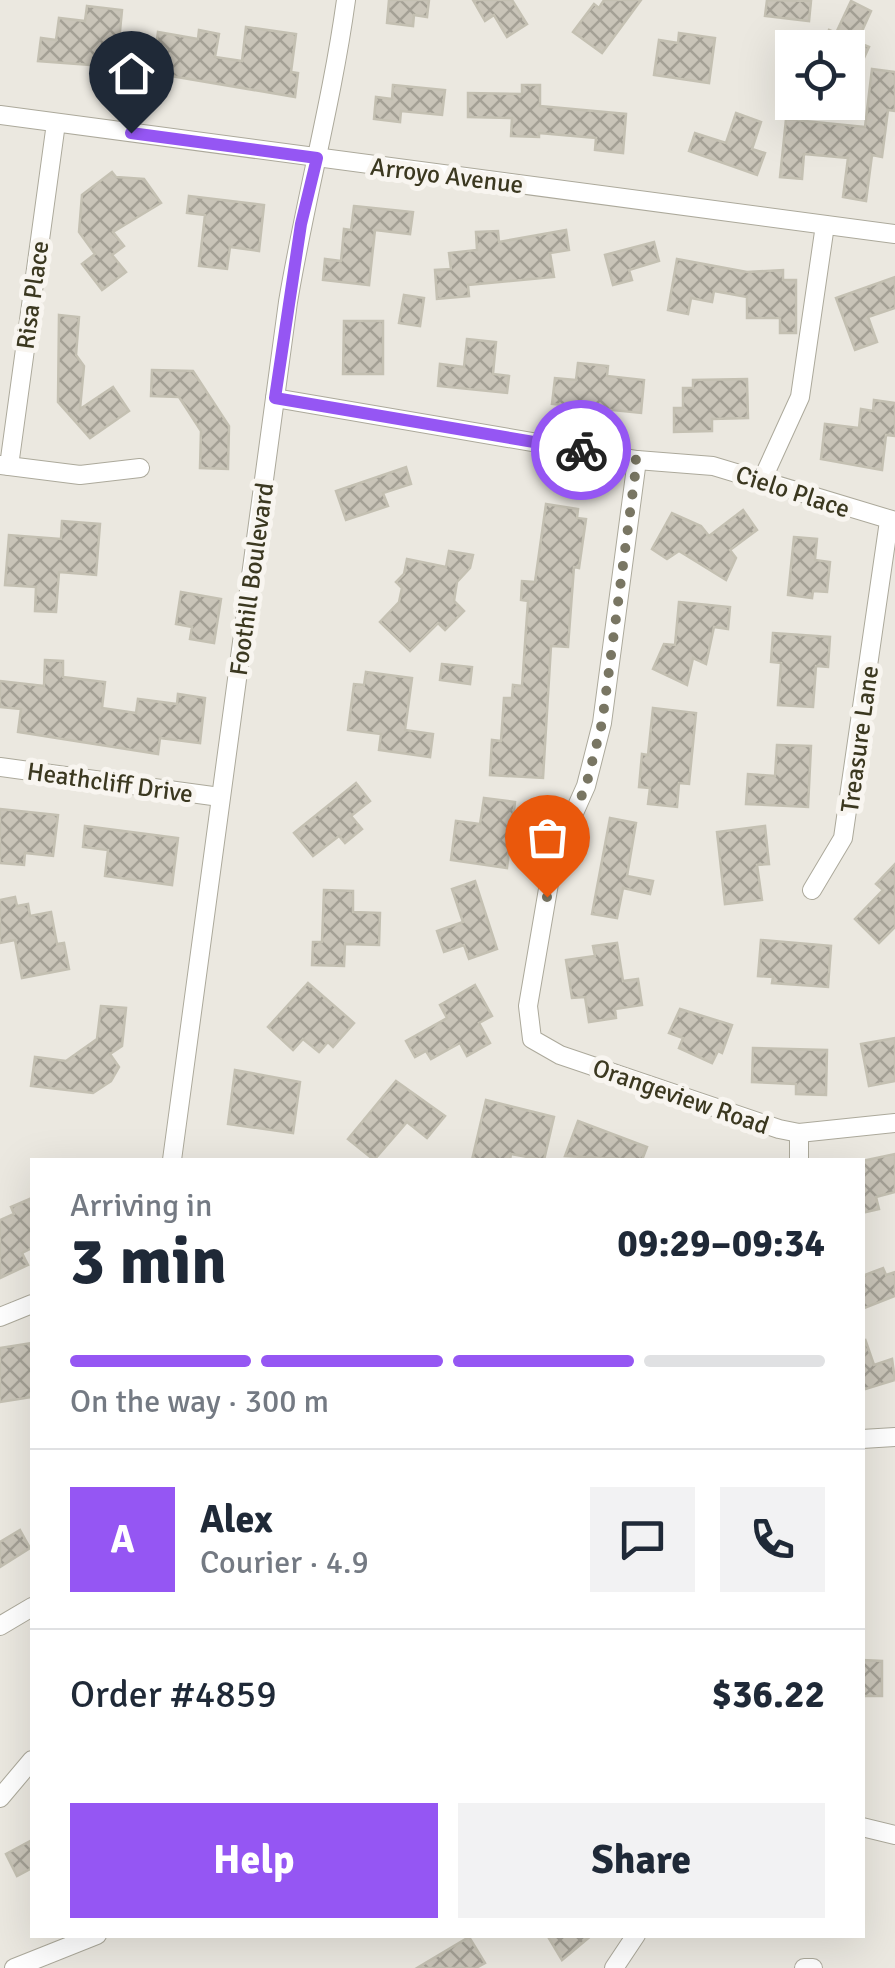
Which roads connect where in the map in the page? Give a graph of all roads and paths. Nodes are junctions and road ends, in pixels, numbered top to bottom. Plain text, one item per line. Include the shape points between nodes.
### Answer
1 (346, 0) edge
2 (0, 115) edge
3 (56, 123) junction
4 (317, 158) junction
5 (825, 225) junction
6 (895, 234) edge
7 (275, 398) junction
8 (637, 460) junction
9 (4, 466) edge
10 (140, 468) dead end
11 (763, 478) junction
12 (892, 521) edge
13 (0, 767) edge
14 (220, 797) junction
15 (812, 890) dead end
16 (895, 1123) edge
17 (799, 1133) junction
18 (172, 1158) edge
19 (800, 1158) edge
20 (30, 1305) edge
21 (0, 1317) edge
22 (895, 1437) edge
23 (865, 1438) edge
24 (30, 1609) edge
25 (0, 1626) edge
26 (30, 1762) edge
27 (0, 1798) edge
28 (865, 1828) edge
29 (895, 1835) edge
30 (89, 1938) edge
31 (634, 1938) edge
32 (14, 1968) edge
33 (614, 1968) edge
34 (804, 1968) edge
35 (813, 1968) edge

1 - 4 street, Foothill Boulevard
2 - 3 street, Arroyo Avenue
3 - 4 street, Arroyo Avenue
3 - 9 street, Risa Place
4 - 5 street, Arroyo Avenue
4 - 7 street, Foothill Boulevard
5 - 6 street, Arroyo Avenue
5 - 11 street via 800,398
7 - 8 street, Cielo Place
7 - 14 street, Foothill Boulevard
8 - 11 street, Cielo Place
8 - 17 street, Orangeview Road via 602,723 586,786 553,860 528,1006 532,1039 560,1055
9 - 10 street via 80,475
11 - 12 street, Cielo Place
12 - 15 street, Treasure Lane via 844,838
13 - 14 street, Heathcliff Drive
14 - 18 street, Foothill Boulevard
16 - 17 street, Orangeview Road
17 - 19 street
20 - 21 street
22 - 23 street
24 - 25 street
26 - 27 street
28 - 29 street
30 - 32 street
31 - 33 street
34 - 35 street

